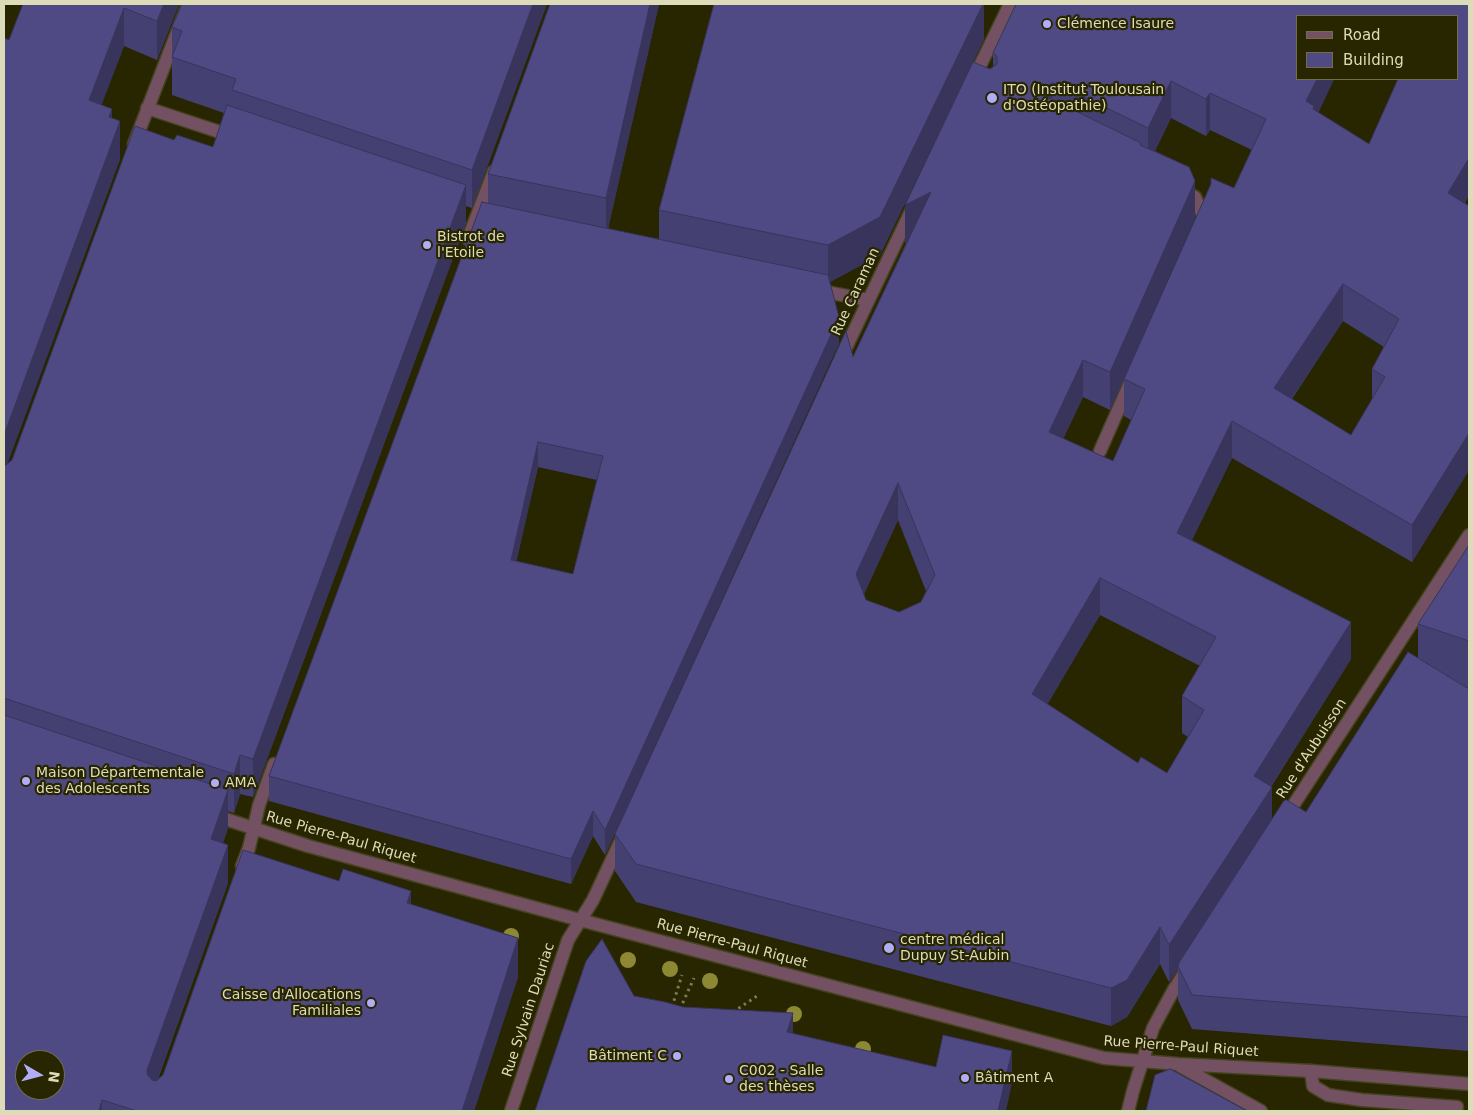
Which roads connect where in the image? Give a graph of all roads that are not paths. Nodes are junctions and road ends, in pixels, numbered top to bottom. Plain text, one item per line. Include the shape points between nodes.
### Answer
1 (188, 4) edge
2 (1010, 4) edge
3 (973, 91) edge
4 (147, 108) junction
5 (246, 140) edge
6 (131, 152) edge
7 (497, 162) edge
8 (1169, 184) edge
9 (918, 195) edge
10 (472, 216) junction
11 (489, 221) edge
12 (1196, 236) edge
13 (464, 250) edge
14 (800, 286) edge
15 (868, 300) junction
16 (839, 364) edge
17 (1136, 370) edge
18 (1100, 451) dead end
19 (1469, 535) edge
20 (279, 753) edge
21 (202, 811) edge
22 (1280, 826) edge
23 (626, 827) edge
24 (253, 828) junction
25 (239, 876) edge
26 (580, 920) junction
27 (1194, 958) edge
28 (1142, 1062) junction
29 (1178, 1064) junction
30 (1310, 1071) junction
31 (1469, 1084) edge
32 (1380, 1100) junction
33 (1457, 1107) dead end
34 (510, 1111) edge
35 (1128, 1111) edge
36 (1261, 1111) edge
37 (1368, 1111) edge

1 - 4 street
2 - 3 street
4 - 5 street
4 - 6 street
7 - 10 street
8 - 12 street via 1196,196 1204,218
9 - 15 street, Rue Caraman
10 - 11 street
10 - 13 street
14 - 15 street
15 - 16 street, Rue Caraman
17 - 18 street
19 - 22 street, Rue d'Aubuisson
20 - 24 street
21 - 24 street, Rue Pierre-Paul Riquet
23 - 26 street via 593,900
24 - 25 street
24 - 26 street, Rue Pierre-Paul Riquet
26 - 28 street, Rue Pierre-Paul Riquet via 1104,1058
26 - 34 street, Rue Sylvain Dauriac via 568,940
27 - 28 street via 1153,1028
28 - 29 street, Rue Pierre-Paul Riquet
28 - 35 street
29 - 30 street, Rue Pierre-Paul Riquet
29 - 36 street
30 - 31 street, Rue Pierre-Paul Riquet
30 - 32 street via 1313,1086 1328,1095
32 - 33 street
32 - 37 street

